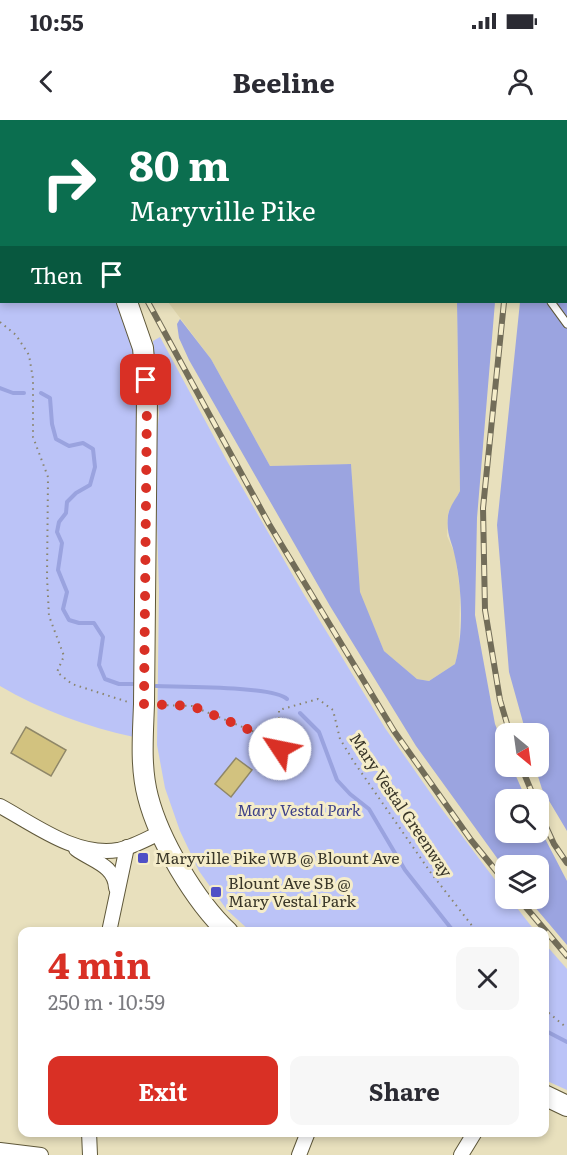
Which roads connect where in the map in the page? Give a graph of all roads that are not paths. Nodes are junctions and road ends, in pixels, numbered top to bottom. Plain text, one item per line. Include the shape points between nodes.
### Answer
1 (127, 303) edge
2 (552, 303) edge
3 (567, 324) edge
4 (0, 806) edge
5 (161, 832) junction
6 (70, 844) junction
7 (127, 847) junction
8 (116, 896) junction
9 (110, 927) edge
10 (223, 927) edge
11 (549, 1097) edge
12 (567, 1106) edge
13 (89, 1137) edge
14 (306, 1137) edge
15 (472, 1137) edge
16 (0, 1150) edge
17 (41, 1155) edge
18 (90, 1155) edge
19 (299, 1155) edge
20 (462, 1155) edge

1 - 5 street via 143,348 147,396 142,749 148,796
2 - 3 lane
4 - 6 street
5 - 7 street
5 - 10 street via 194,891
6 - 7 street via 101,850
6 - 8 street via 112,872
7 - 8 street
8 - 9 street
11 - 12 street
13 - 18 street
14 - 19 street
15 - 20 street
16 - 17 street

